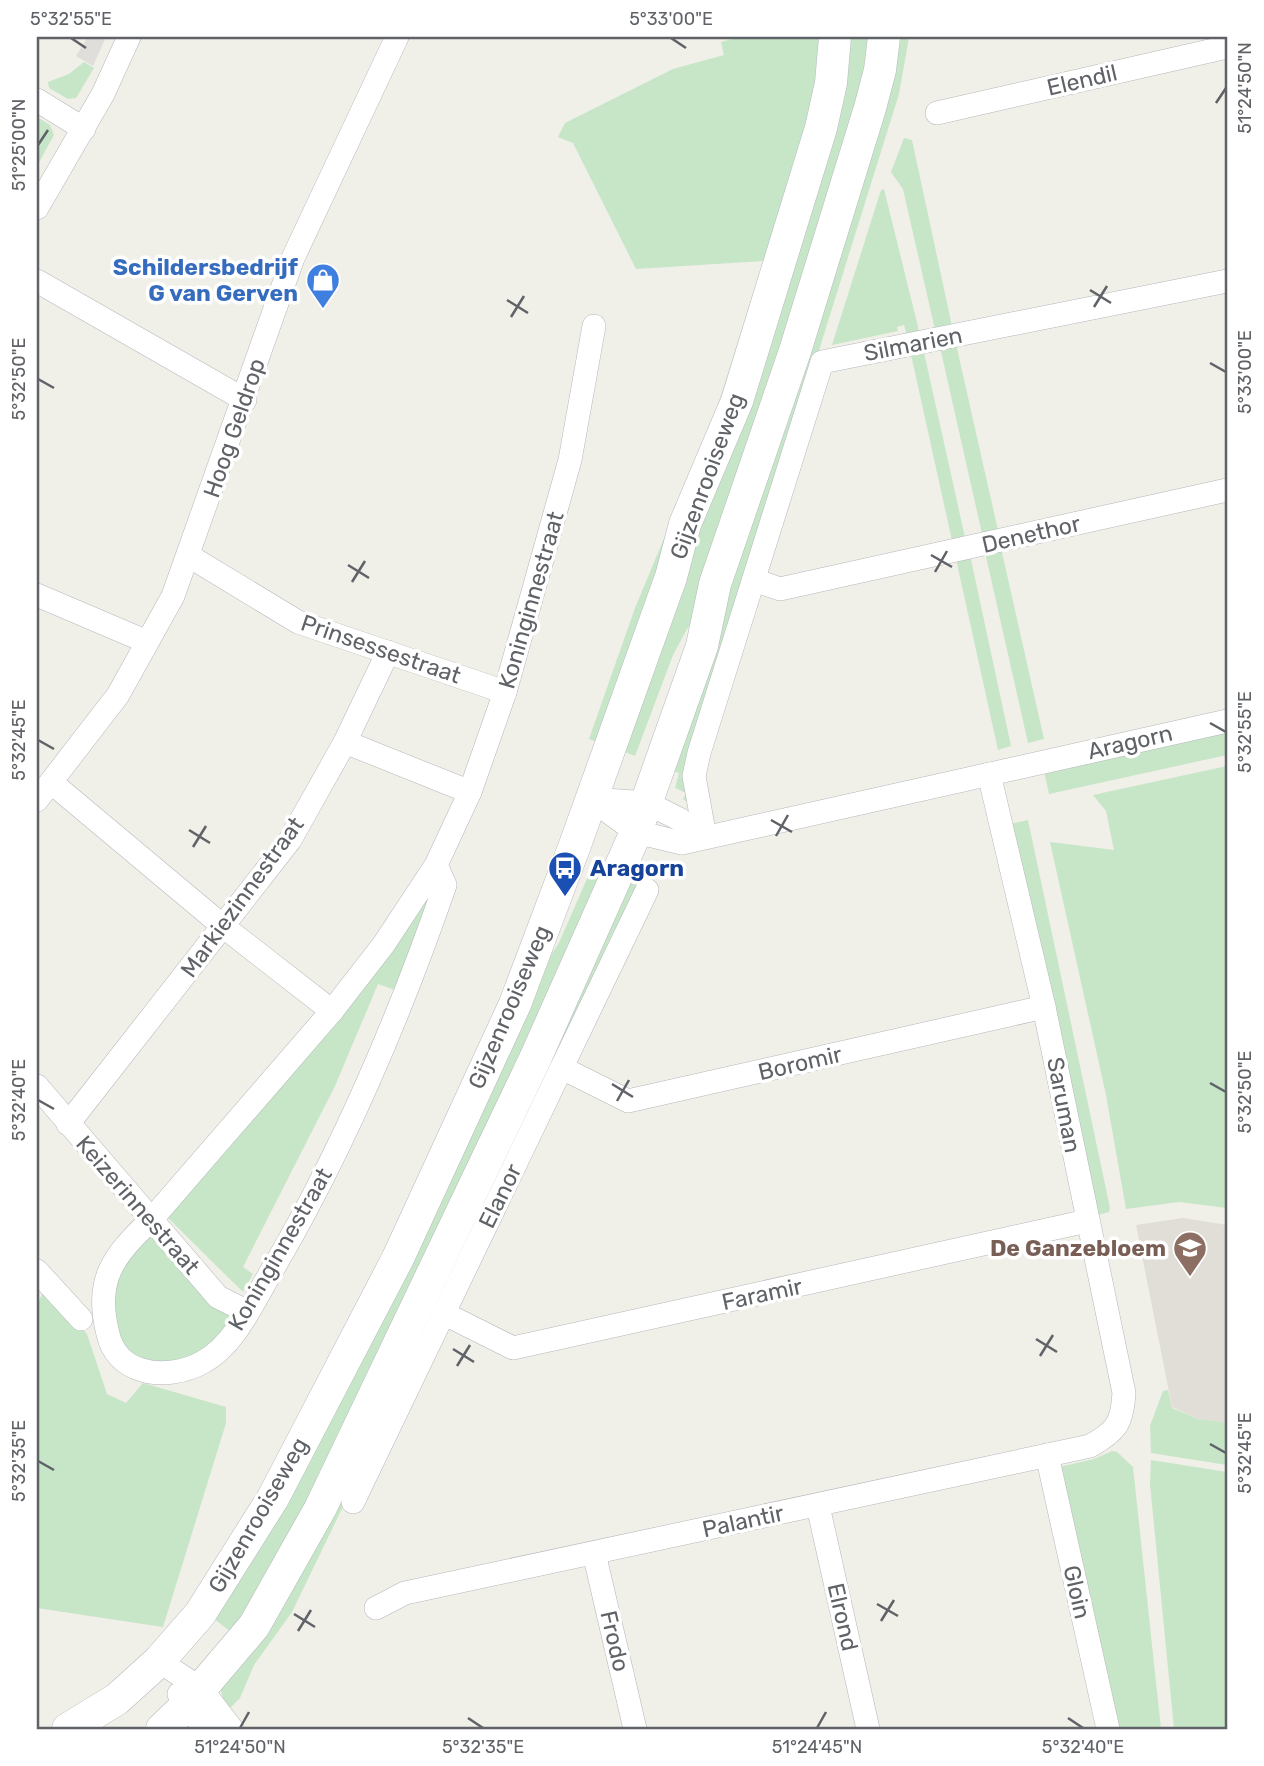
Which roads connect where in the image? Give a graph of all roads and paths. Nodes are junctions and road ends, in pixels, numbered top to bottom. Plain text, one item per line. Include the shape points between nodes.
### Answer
1 (129, 37) edge
2 (397, 37) edge
3 (835, 37) edge
4 (884, 37) edge
5 (1227, 47) edge
6 (37, 100) edge
7 (937, 113) dead end
8 (84, 129) junction
9 (37, 208) edge
10 (37, 281) edge
11 (1227, 281) edge
12 (594, 326) dead end
13 (245, 400) junction
14 (1227, 490) edge
15 (189, 556) junction
16 (754, 580) junction
17 (37, 595) edge
18 (145, 641) junction
19 (388, 652) junction
20 (505, 691) junction
21 (1227, 721) edge
22 (345, 742) junction
23 (989, 774) junction
24 (45, 791) edge
25 (470, 792) junction
26 (591, 799) junction
27 (641, 818) junction
28 (705, 837) junction
29 (436, 865) junction
30 (648, 890) dead end
31 (224, 927) junction
32 (1044, 1007) junction
33 (332, 1011) junction
34 (562, 1068) junction
35 (37, 1086) edge
36 (68, 1124) junction
37 (152, 1220) junction
38 (1087, 1221) junction
39 (37, 1271) edge
40 (248, 1312) junction
41 (443, 1313) junction
42 (81, 1320) dead end
43 (1110, 1435) joint
44 (1047, 1455) junction
45 (353, 1502) dead end
46 (818, 1506) junction
47 (594, 1553) junction
48 (376, 1608) dead end
49 (159, 1661) junction
50 (198, 1708) edge
51 (68, 1729) edge
52 (162, 1729) edge
53 (232, 1729) edge
54 (635, 1729) edge
55 (869, 1729) edge
56 (1108, 1729) edge

1 - 8 street
2 - 13 street, Hoog Geldrop via 293,258
3 - 26 main road, Gijzenrooiseweg via 821,128 737,401 685,524 671,577
4 - 27 main road, Gijzenrooiseweg via 870,108 795,351 715,584 702,646
5 - 7 street, Elendil
6 - 8 street
8 - 9 street
10 - 13 street
11 - 16 street, Silmarien via 822,362
12 - 20 street, Koninginnestraat via 570,460
13 - 15 street, Hoog Geldrop
14 - 16 street, Denethor via 780,589
15 - 18 street, Hoog Geldrop via 173,596
15 - 19 street, Prinsessestraat via 298,622
16 - 28 street via 694,776
17 - 18 street
18 - 24 street, Hoog Geldrop via 118,695
19 - 20 street, Prinsessestraat
19 - 22 street, Markiezinnestraat
20 - 25 street, Koninginnestraat
21 - 23 street, Aragorn
22 - 25 street
22 - 31 street, Markiezinnestraat via 290,840
23 - 28 street, Aragorn
23 - 32 street, Saruman
24 - 31 street
25 - 29 street, Koninginnestraat
26 - 27 street, Aragorn
26 - 49 main road, Gijzenrooiseweg via 515,1003 398,1258 273,1499 200,1614
27 - 28 street, Aragorn via 682,843
27 - 50 main road, Gijzenrooiseweg via 535,1059 320,1509 254,1626
29 - 33 street, Koninginnestraat
29 - 40 street, Koninginnestraat via 445,885 412,982 295,1233
30 - 34 street, Elanor
31 - 33 street
31 - 36 street, Markiezinnestraat
32 - 34 street, Boromir via 628,1101
32 - 38 street, Saruman
33 - 37 street, Koninginnestraat
34 - 41 street, Elanor
35 - 36 street, Keizerinnestraat
36 - 37 street, Keizerinnestraat
37 - 40 street, Keizerinnestraat via 218,1297
37 - 40 street, Koninginnestraat via 126,1244 103,1284 107,1333 123,1361 165,1374 204,1362
38 - 41 street, Faramir via 513,1348
38 - 43 street, Saruman via 1124,1393 1123,1415
39 - 42 street
41 - 45 street, Elanor
43 - 44 street, Palantir via 1090,1446
44 - 46 street, Palantir
44 - 56 street, Gloin
46 - 47 street, Palantir
46 - 55 street, Elrond
47 - 48 street, Palantir via 405,1593
47 - 54 street, Frodo
49 - 50 street
49 - 51 main road, Gijzenrooiseweg via 117,1699
50 - 52 main road, Gijzenrooiseweg
50 - 53 street

